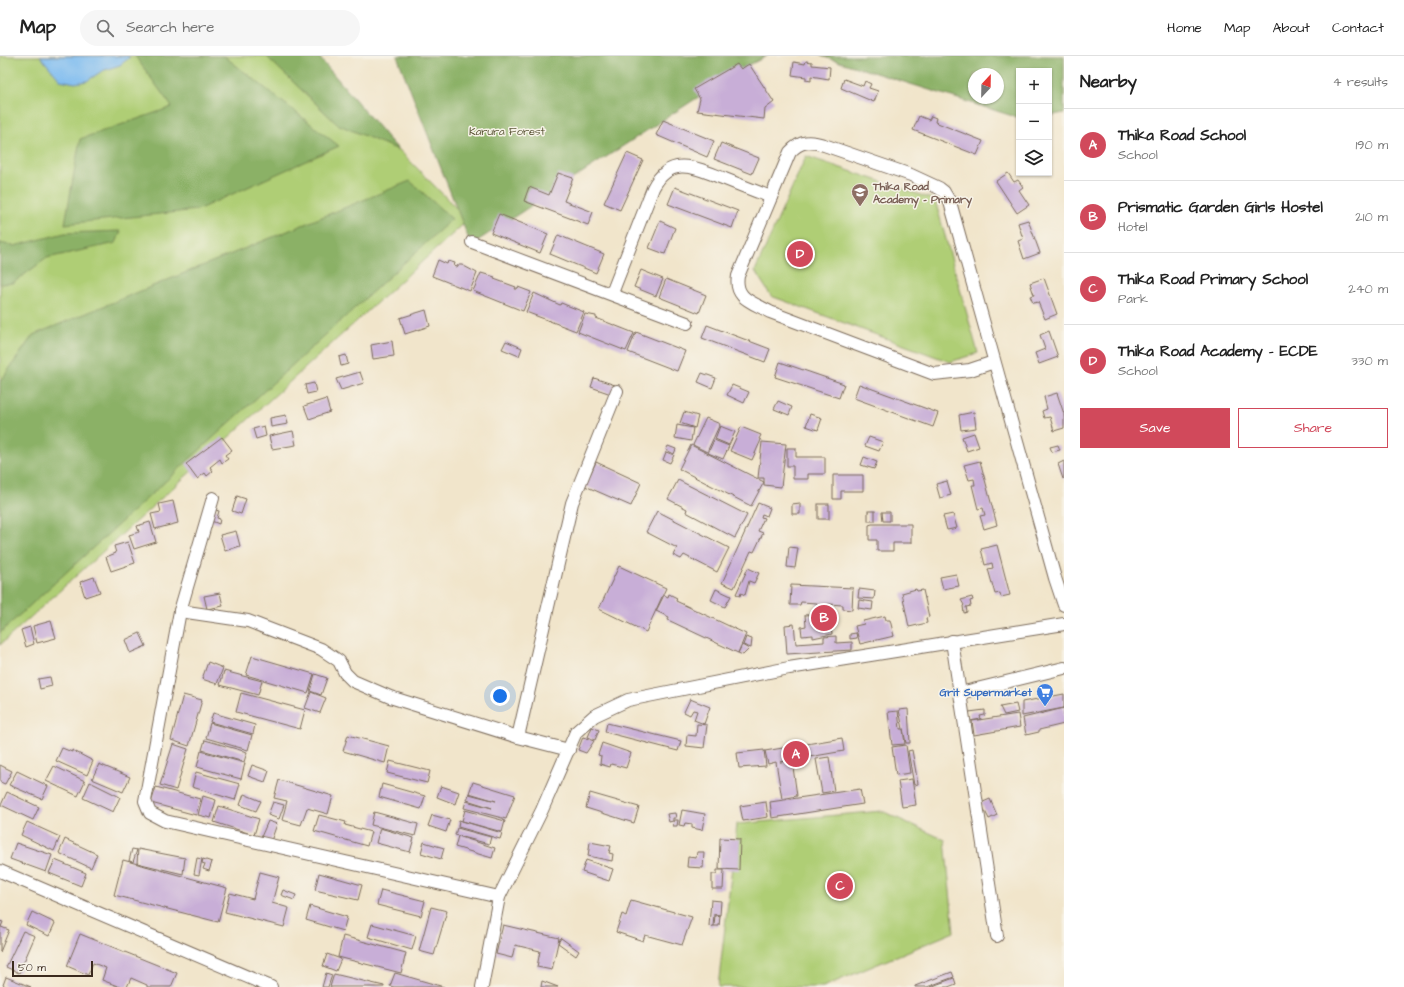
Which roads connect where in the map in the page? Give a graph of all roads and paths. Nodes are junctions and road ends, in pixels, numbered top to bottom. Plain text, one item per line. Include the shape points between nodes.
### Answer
1 (771, 197) junction
2 (472, 242) dead end
3 (612, 293) junction
4 (687, 322) dead end
5 (994, 362) junction
6 (617, 391) dead end
7 (213, 498) dead end
8 (1064, 605) edge
9 (180, 611) junction
10 (1064, 624) edge
11 (952, 641) junction
12 (1064, 668) edge
13 (960, 693) junction
14 (518, 737) junction
15 (568, 750) junction
16 (0, 871) edge
17 (499, 897) junction
18 (997, 936) dead end
19 (271, 987) edge
20 (482, 987) edge

1 - 3 street via 692,166 674,167 665,172 652,188
1 - 5 street via 738,276 737,288 747,299 770,312 934,374 970,370
1 - 5 street via 790,152 802,142 824,145 911,175 939,188 950,202
2 - 3 street
3 - 4 street
5 - 8 street via 1056,585
6 - 14 street via 572,503
7 - 9 street
9 - 14 street via 248,621 321,649 339,661 353,681 390,697
9 - 17 street via 145,801 150,813 165,821
10 - 11 street
11 - 13 street
11 - 15 street via 789,668 628,700 594,716 576,732
12 - 13 street
13 - 18 street
14 - 15 street
15 - 17 street
16 - 19 street
17 - 20 street

